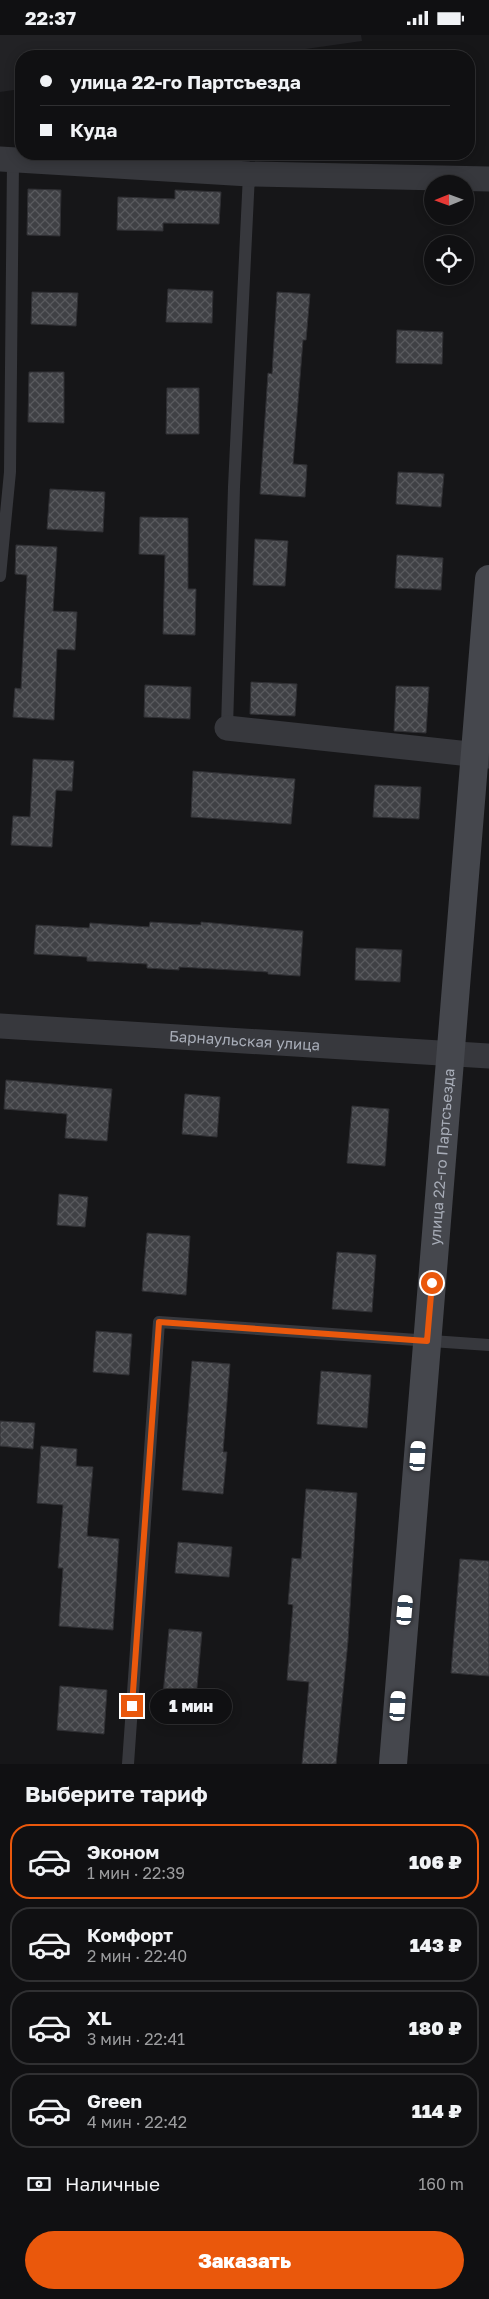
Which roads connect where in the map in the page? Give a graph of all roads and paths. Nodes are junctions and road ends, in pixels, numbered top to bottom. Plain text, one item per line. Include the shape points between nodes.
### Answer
1 (6, 160) edge
2 (249, 174) junction
3 (489, 179) edge
4 (0, 576) edge
5 (489, 579) edge
6 (227, 729) joint
7 (482, 755) edge
8 (0, 1026) edge
9 (450, 1054) junction
10 (489, 1056) edge
11 (427, 1341) junction
12 (489, 1345) edge
13 (128, 1764) edge
14 (393, 1764) edge

1 - 2 street
1 - 4 lane via 10,473
2 - 3 street
2 - 6 lane via 234,487
5 - 7 main road, улица 22-го Партсъезда
6 - 7 street
7 - 9 main road, улица 22-го Партсъезда
8 - 9 street, Барнаульская улица
9 - 10 street, Барнаульская улица
9 - 11 main road, улица 22-го Партсъезда
11 - 12 lane
11 - 13 lane via 159,1322
11 - 14 main road, улица 22-го Партсъезда

